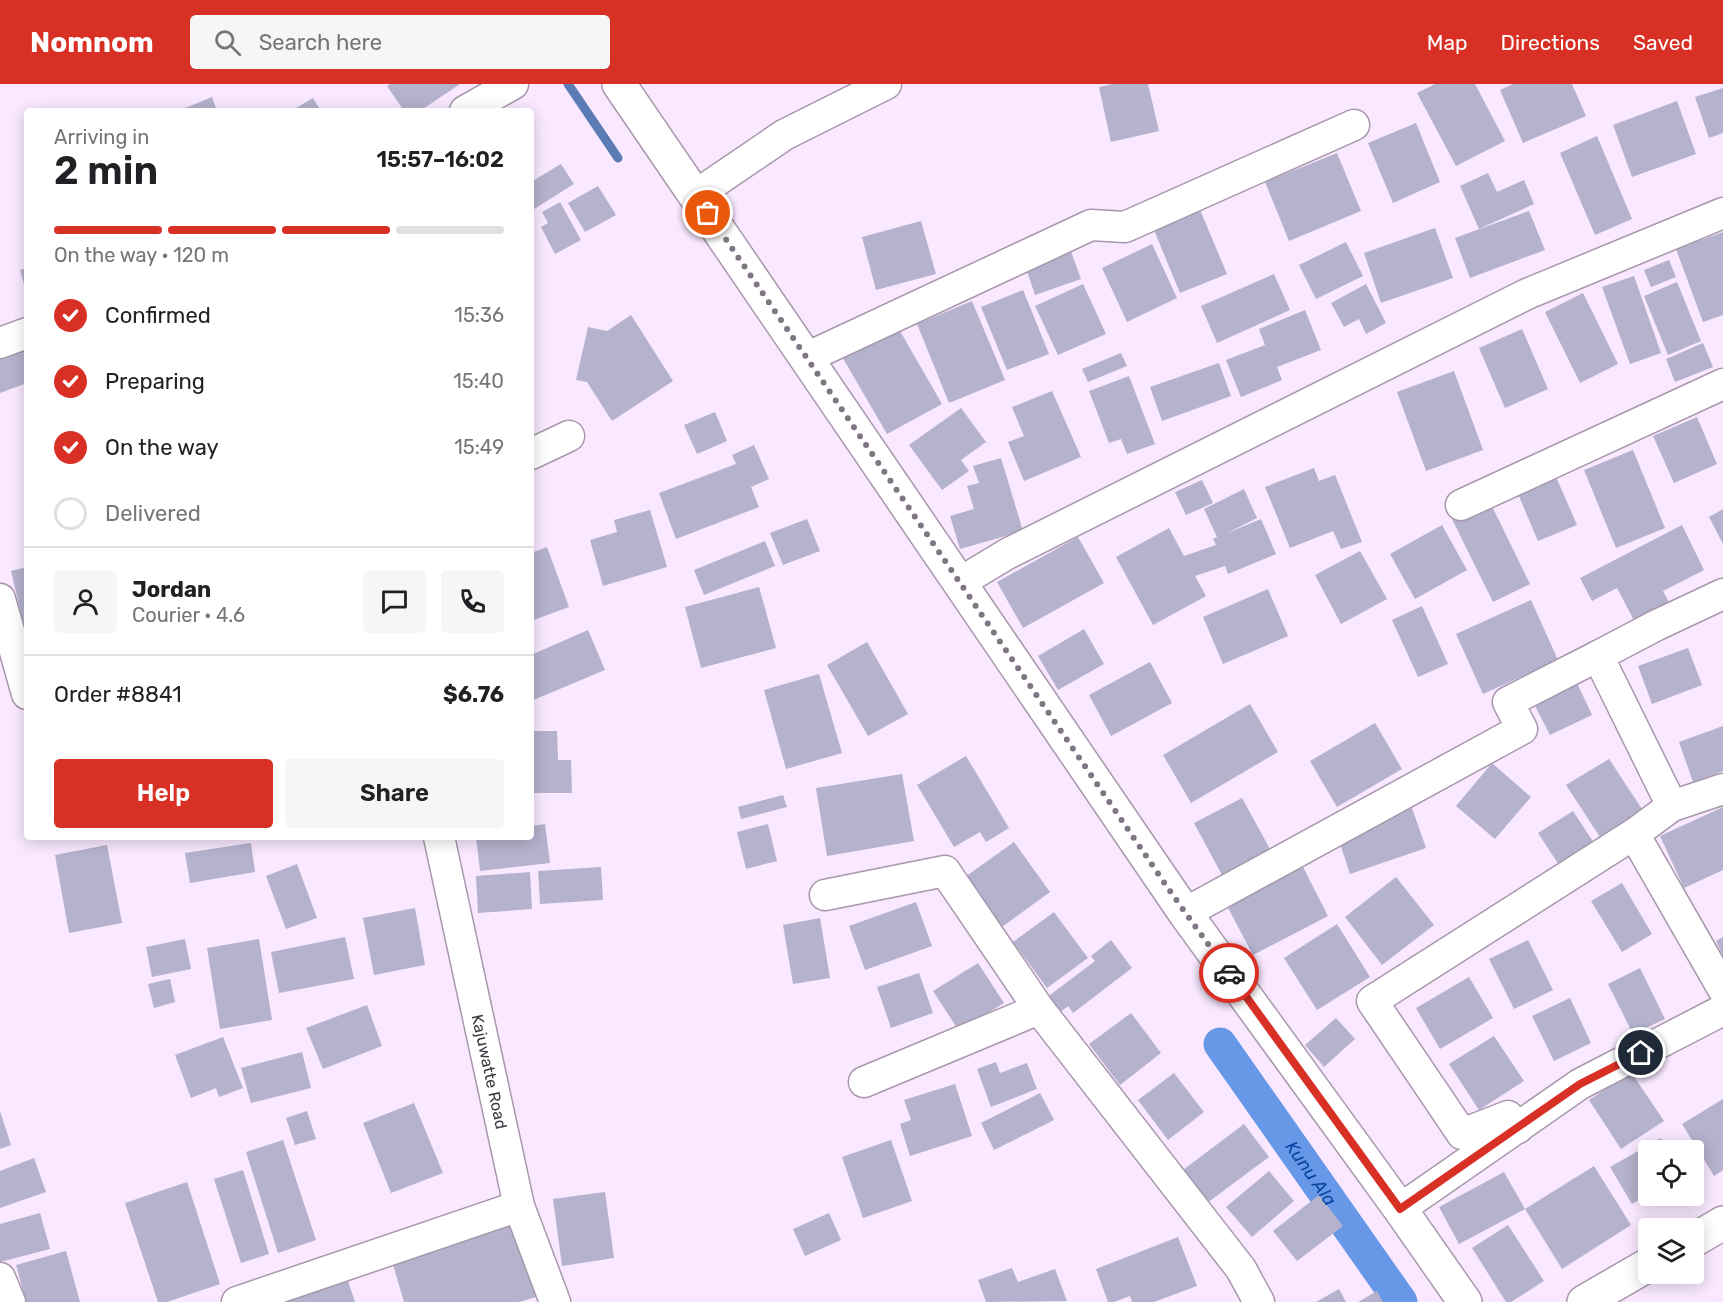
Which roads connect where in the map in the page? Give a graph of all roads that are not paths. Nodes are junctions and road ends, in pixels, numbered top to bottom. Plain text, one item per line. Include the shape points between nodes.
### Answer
1 (513, 84) edge
2 (619, 84) edge
3 (886, 84) edge
4 (470, 108) edge
5 (1354, 125) dead end
6 (696, 195) junction
7 (1723, 213) edge
8 (24, 334) edge
9 (0, 343) edge
10 (806, 358) junction
11 (1723, 384) edge
12 (569, 436) dead end
13 (534, 453) edge
14 (1461, 505) dead end
15 (959, 583) junction
16 (1723, 594) edge
17 (0, 599) edge
18 (1598, 656) junction
19 (24, 683) edge
20 (1723, 789) edge
21 (1672, 806) junction
22 (1634, 834) junction
23 (440, 840) edge
24 (825, 895) dead end
25 (1185, 913) junction
26 (1723, 989) edge
27 (1039, 1009) junction
28 (1723, 1010) edge
29 (864, 1082) dead end
30 (1518, 1128) junction
31 (519, 1206) junction
32 (1400, 1209) junction
33 (1723, 1223) edge
34 (1704, 1234) edge
35 (1638, 1271) edge
36 (0, 1278) edge
37 (10, 1302) edge
38 (237, 1302) edge
39 (555, 1302) edge
40 (1259, 1302) edge
41 (1465, 1302) edge
42 (1584, 1302) edge

1 - 4 street
2 - 6 street
3 - 6 street via 784,135
5 - 10 street via 1125,227 1091,225
6 - 10 street
7 - 15 street via 1527,294 1006,554
8 - 9 street
10 - 15 street
11 - 14 street
12 - 13 street
15 - 25 street
16 - 18 street
17 - 19 street
18 - 21 street
18 - 25 street via 1508,702 1522,729
20 - 21 street
21 - 22 street
22 - 26 street
22 - 30 street via 1372,1000 1462,1134 1508,1116
23 - 31 street, Kajuwatte Road
24 - 27 street via 945,871
25 - 32 street
27 - 29 street
27 - 40 street via 1241,1269
28 - 30 street via 1580,1084
30 - 32 street
31 - 38 street
31 - 39 street, Kajuwatte Road
32 - 41 street
33 - 34 street
35 - 42 street
36 - 37 street

